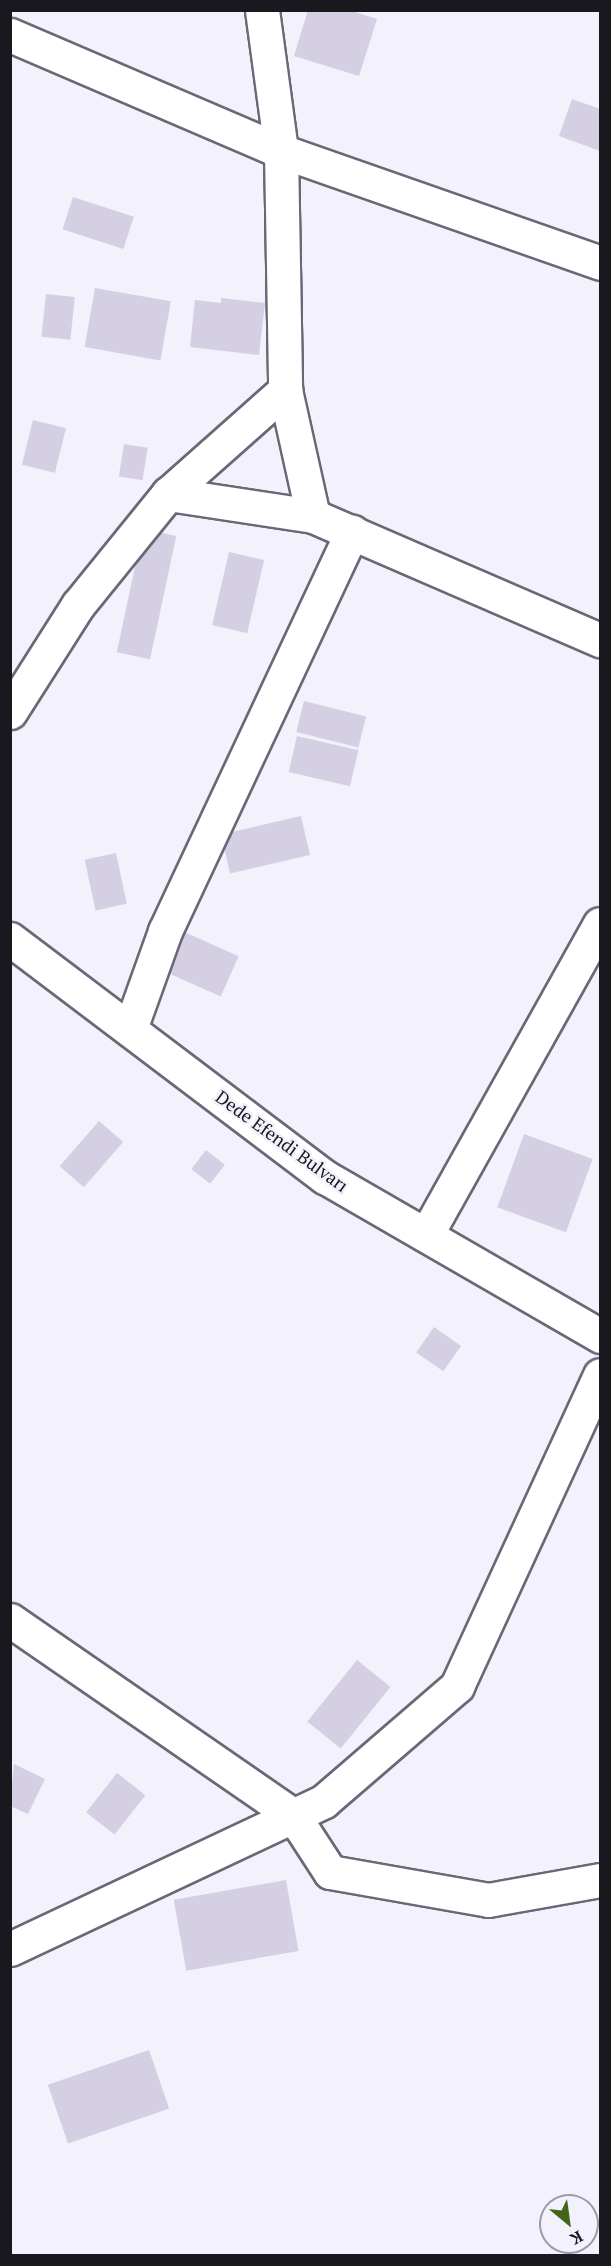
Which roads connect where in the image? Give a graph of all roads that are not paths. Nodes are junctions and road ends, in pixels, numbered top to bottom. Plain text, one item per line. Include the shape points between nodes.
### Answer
1 (262, 10) edge
2 (10, 35) edge
3 (281, 151) junction
4 (600, 264) edge
5 (285, 390) junction
6 (168, 494) junction
7 (313, 516) junction
8 (352, 532) junction
9 (600, 640) edge
10 (10, 712) edge
11 (600, 924) edge
12 (10, 939) edge
13 (130, 1029) junction
14 (426, 1235) junction
15 (600, 1336) edge
16 (600, 1375) edge
17 (10, 1620) edge
18 (293, 1815) junction
19 (600, 1880) edge
20 (10, 1949) edge

1 - 3 street
2 - 3 street
3 - 4 street
3 - 5 street
5 - 6 street
5 - 7 street
6 - 7 street
6 - 10 street via 78,605
7 - 8 street
8 - 9 street
8 - 13 street via 165,931
11 - 14 street
12 - 13 street, Dede Efendi Bulvarı
13 - 14 street, Dede Efendi Bulvarı via 325,1177
14 - 15 street, Dede Efendi Bulvarı
16 - 18 street via 457,1686 324,1801
17 - 18 street
18 - 19 street via 330,1872 488,1900
18 - 20 street

